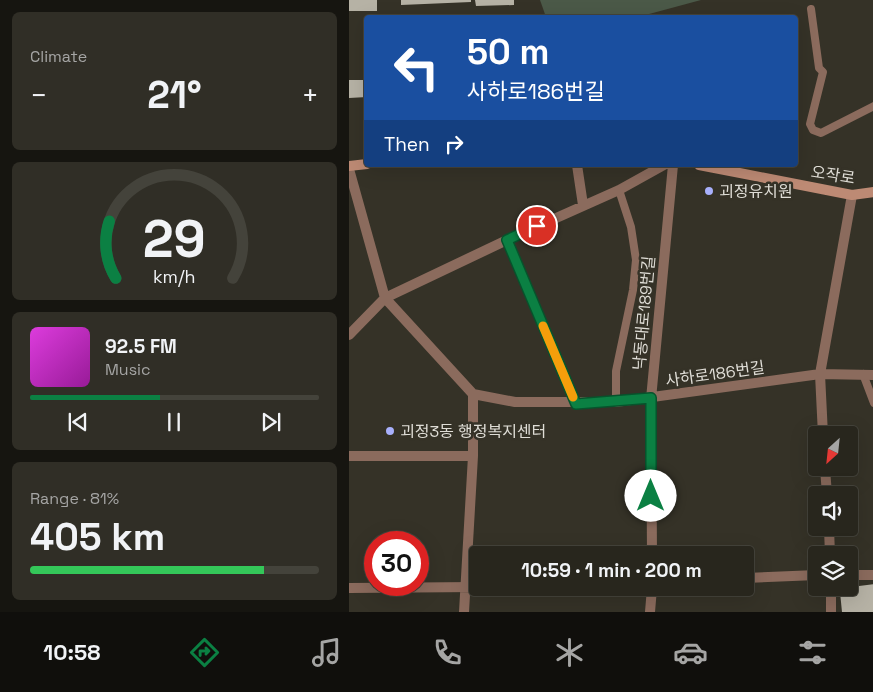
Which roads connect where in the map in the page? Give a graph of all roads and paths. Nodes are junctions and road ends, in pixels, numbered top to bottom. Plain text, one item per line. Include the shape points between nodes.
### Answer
1 (811, 9) dead end
2 (873, 106) edge
3 (364, 164) edge
4 (349, 167) edge
5 (577, 167) edge
6 (660, 167) edge
7 (673, 167) edge
8 (709, 167) edge
9 (619, 190) junction
10 (873, 192) edge
11 (852, 195) junction
12 (583, 205) junction
13 (507, 240) junction
14 (385, 298) junction
15 (349, 335) edge
16 (820, 374) junction
17 (868, 375) edge
18 (473, 394) junction
19 (651, 398) junction
20 (616, 402) junction
21 (873, 403) edge
22 (576, 404) junction
23 (823, 426) edge
24 (349, 456) edge
25 (473, 456) junction
26 (652, 546) edge
27 (808, 575) edge
28 (858, 575) edge
29 (873, 575) edge
30 (754, 578) edge
31 (349, 588) edge
32 (466, 588) junction
33 (469, 588) edge
34 (651, 596) edge
35 (831, 596) edge
36 (464, 612) edge
37 (650, 612) edge
38 (831, 612) edge

1 - 2 lane via 819,68 823,72 810,124 813,130 821,133
3 - 4 street
4 - 14 street
5 - 12 street
6 - 9 street
7 - 19 street, 낙동대로189번길
8 - 11 street, 오작로
9 - 12 street
9 - 20 lane via 631,227 636,260 616,371
10 - 11 street, 오작로
11 - 16 street
12 - 13 street
13 - 14 street
13 - 22 lane
14 - 15 street
14 - 18 street
16 - 17 street, 사하로186번길
16 - 19 street, 사하로186번길
16 - 23 street
17 - 21 lane
18 - 22 street, 사하로186번길 via 515,402
18 - 25 street
19 - 20 street, 사하로186번길
19 - 26 street, 낙동대로189번길
20 - 22 street, 사하로186번길
24 - 25 street
25 - 32 street
27 - 30 street
28 - 29 street
31 - 32 street
32 - 33 street
32 - 36 street
34 - 37 street
35 - 38 street

